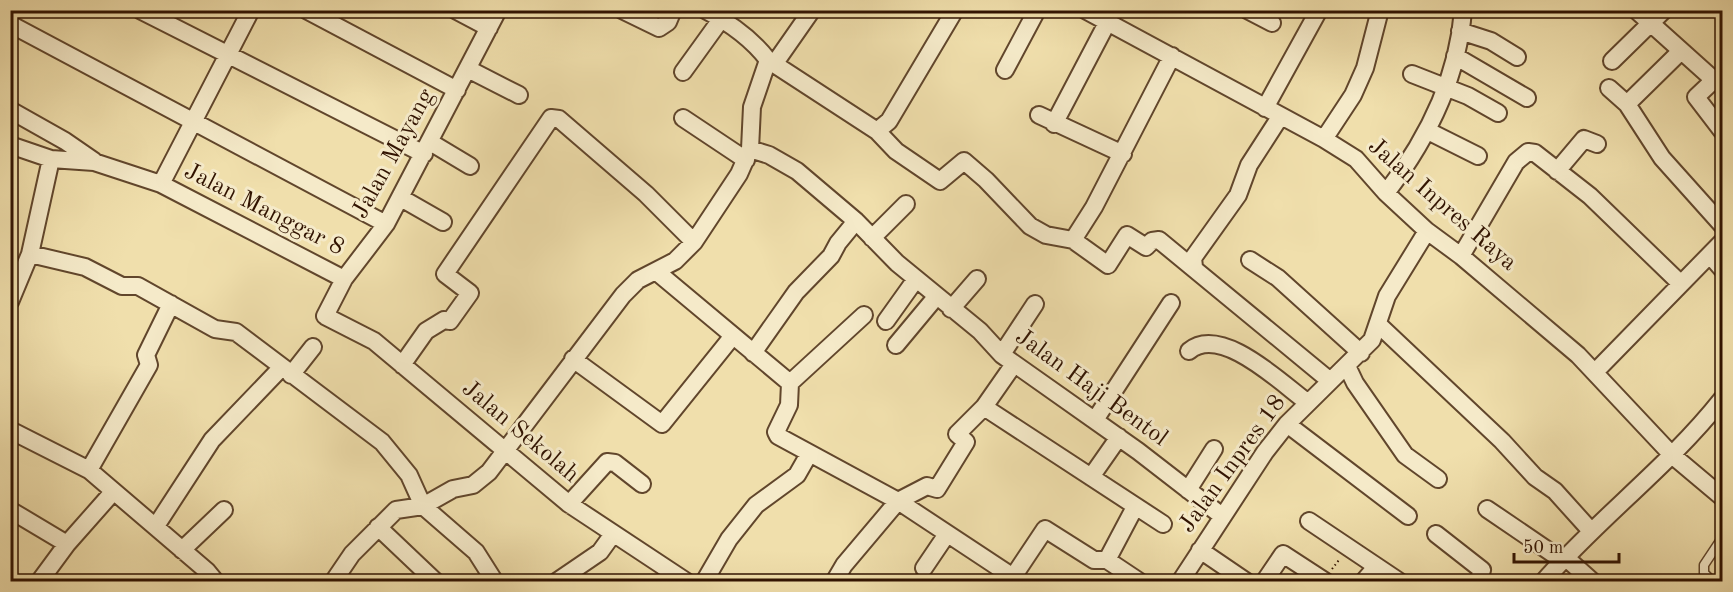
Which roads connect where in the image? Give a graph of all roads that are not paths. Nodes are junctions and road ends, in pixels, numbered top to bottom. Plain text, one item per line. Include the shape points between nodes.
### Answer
1 (141, 10) edge
2 (251, 10) edge
3 (306, 10) edge
4 (455, 10) edge
5 (498, 10) edge
6 (622, 10) edge
7 (673, 10) edge
8 (705, 10) edge
9 (813, 10) edge
10 (955, 10) edge
11 (1037, 10) edge
12 (1085, 10) edge
13 (1247, 10) edge
14 (1319, 10) edge
15 (1380, 10) edge
16 (1636, 10) edge
17 (1664, 10) edge
18 (725, 15) edge
19 (1460, 17) edge
20 (1107, 23) junction
21 (1272, 23) dead end
22 (10, 24) edge
23 (1652, 24) junction
24 (489, 28) junction
25 (1680, 51) junction
26 (228, 56) junction
27 (1455, 56) junction
28 (1172, 57) junction
29 (1517, 57) dead end
30 (1612, 61) dead end
31 (771, 62) junction
32 (468, 69) junction
33 (1005, 70) dead end
34 (683, 72) dead end
35 (1412, 74) dead end
36 (1444, 88) junction
37 (1609, 88) dead end
38 (457, 90) junction
39 (519, 95) dead end
40 (1527, 98) dead end
41 (1627, 104) junction
42 (1265, 108) junction
43 (10, 110) edge
44 (1498, 113) dead end
45 (1039, 115) dead end
46 (1280, 117) junction
47 (683, 118) dead end
48 (192, 121) junction
49 (1054, 123) junction
50 (1428, 131) junction
51 (1722, 131) edge
52 (877, 132) junction
53 (1324, 139) junction
54 (1597, 144) dead end
55 (10, 145) edge
56 (427, 148) junction
57 (1123, 154) junction
58 (748, 155) junction
59 (1478, 156) dead end
60 (51, 159) junction
61 (94, 162) junction
62 (470, 166) dead end
63 (1557, 171) junction
64 (160, 184) junction
65 (1386, 193) junction
66 (401, 198) junction
67 (906, 204) dead end
68 (856, 221) junction
69 (443, 222) dead end
70 (386, 224) junction
71 (1722, 225) edge
72 (1427, 231) junction
73 (872, 238) junction
74 (1073, 240) junction
75 (694, 242) junction
76 (1722, 242) edge
77 (30, 255) junction
78 (1710, 255) junction
79 (1461, 256) junction
80 (1250, 260) dead end
81 (1194, 267) junction
82 (1722, 269) edge
83 (657, 272) junction
84 (344, 279) junction
85 (916, 279) junction
86 (977, 279) dead end
87 (1681, 284) junction
88 (936, 297) junction
89 (10, 302) edge
90 (1171, 303) dead end
91 (171, 304) junction
92 (1035, 304) dead end
93 (951, 309) junction
94 (864, 315) dead end
95 (325, 316) joint
96 (886, 321) dead end
97 (1379, 325) junction
98 (732, 337) junction
99 (896, 345) dead end
100 (313, 347) dead end
101 (1189, 351) dead end
102 (753, 353) junction
103 (1361, 353) junction
104 (573, 359) junction
105 (1008, 359) junction
106 (402, 365) junction
107 (1347, 366) junction
108 (286, 371) junction
109 (1595, 372) junction
110 (1329, 380) junction
111 (790, 383) junction
112 (1302, 398) junction
113 (1722, 399) edge
114 (984, 407) junction
115 (1095, 420) junction
116 (1287, 424) junction
117 (12, 434) edge
118 (1119, 437) junction
119 (505, 450) junction
120 (1214, 450) dead end
121 (809, 454) junction
122 (1672, 455) junction
123 (89, 470) junction
124 (1091, 477) junction
125 (1438, 479) dead end
126 (642, 484) dead end
127 (1188, 490) junction
128 (113, 492) junction
129 (1722, 497) edge
130 (898, 501) junction
131 (569, 504) junction
132 (423, 506) junction
133 (1135, 507) junction
134 (1486, 509) dead end
135 (10, 510) edge
136 (224, 510) dead end
137 (1222, 516) junction
138 (1408, 516) dead end
139 (1309, 521) dead end
140 (1163, 524) dead end
141 (156, 526) junction
142 (378, 527) junction
143 (1591, 531) junction
144 (613, 534) junction
145 (946, 534) junction
146 (1436, 534) dead end
147 (1722, 538) edge
148 (67, 544) junction
149 (182, 550) junction
150 (1200, 550) junction
151 (1564, 559) junction
152 (1107, 560) junction
153 (1376, 567) junction
154 (924, 568) dead end
155 (1325, 581) edge
156 (39, 582) edge
157 (216, 582) edge
158 (333, 582) edge
159 (436, 582) edge
160 (495, 582) edge
161 (556, 582) edge
162 (687, 582) edge
163 (704, 582) edge
164 (834, 582) edge
165 (1140, 582) edge
166 (1180, 582) edge
167 (1247, 582) edge
168 (1264, 582) edge
169 (1363, 582) edge
170 (1400, 582) edge
171 (1478, 582) edge
172 (1543, 582) edge
173 (1593, 582) edge
174 (1713, 582) edge

1 - 26 street
2 - 26 street
3 - 38 street
4 - 24 street
5 - 24 street, Jalan Mayang
6 - 7 street via 659,28 668,22
8 - 18 street
9 - 31 street
10 - 52 street via 889,121
11 - 33 street
12 - 20 street, Jalan Inpres Raya
13 - 21 street
14 - 42 street
15 - 53 street via 1365,68 1353,95
16 - 23 street
17 - 23 street
18 - 31 street
18 - 34 street
19 - 27 street
19 - 29 street
20 - 28 street, Jalan Inpres Raya
20 - 49 street
22 - 48 street
23 - 25 street
23 - 30 street
24 - 32 street, Jalan Mayang
25 - 41 street
25 - 51 street via 1714,80 1696,97
26 - 48 street
26 - 56 street
27 - 36 street
27 - 40 street
28 - 42 street, Jalan Inpres Raya
28 - 57 street
31 - 52 street
31 - 58 street via 752,107
32 - 38 street, Jalan Mayang
32 - 39 street
35 - 36 street
36 - 44 street
36 - 50 street
37 - 41 street
38 - 56 street, Jalan Mayang
41 - 71 street via 1662,158
42 - 46 street, Jalan Inpres Raya
43 - 61 street
45 - 49 street
46 - 53 street, Jalan Inpres Raya
46 - 81 street via 1250,165 1238,195 1193,258
47 - 58 street, Jalan Haji Bentol
48 - 64 street
48 - 70 street
49 - 57 street
50 - 59 street
50 - 65 street
52 - 74 street via 896,151 940,181 964,161 1030,226 1046,235
53 - 65 street, Jalan Inpres Raya via 1356,159
54 - 63 street via 1584,139
55 - 60 street
56 - 62 street
56 - 66 street, Jalan Mayang
57 - 74 street
58 - 68 street, Jalan Haji Bentol via 769,156 797,171
58 - 75 street
60 - 61 street
60 - 77 street
61 - 64 street, Jalan Manggar 8
63 - 79 street via 1535,153 1522,156
63 - 87 street via 1590,196
64 - 84 street, Jalan Manggar 8
65 - 72 street, Jalan Inpres Raya
66 - 69 street
66 - 70 street, Jalan Mayang
67 - 73 street
68 - 73 street, Jalan Haji Bentol
68 - 102 street via 831,256 796,292
70 - 84 street, Jalan Mayang
72 - 79 street, Jalan Inpres Raya
72 - 97 street, Jalan Inpres 18 via 1387,296
73 - 85 street, Jalan Haji Bentol
74 - 81 street via 1108,265 1127,235 1146,247 1159,240
75 - 83 street
75 - 106 street via 559,119 551,118 445,274 470,292 455,317 426,331
76 - 78 street
77 - 89 street
77 - 91 street via 85,267 122,286 138,286
78 - 82 street
78 - 87 street
79 - 109 street, Jalan Inpres Raya
80 - 103 street via 1278,278
81 - 110 street
83 - 98 street
83 - 104 street via 638,280
84 - 95 street, Jalan Mayang
85 - 88 street, Jalan Haji Bentol
85 - 96 street
86 - 93 street
87 - 109 street
88 - 93 street, Jalan Haji Bentol
88 - 99 street
90 - 115 street
91 - 108 street via 214,329 236,332
91 - 123 street via 146,355 148,365
92 - 105 street
93 - 105 street, Jalan Haji Bentol
94 - 111 street
95 - 106 street, Jalan Sekolah via 374,341
97 - 103 street, Jalan Inpres 18
97 - 143 street via 1535,477 1555,491
98 - 102 street
98 - 104 street via 662,424
100 - 108 street
101 - 112 street via 1203,344 1223,345
102 - 111 street
103 - 107 street, Jalan Inpres 18
104 - 119 street
105 - 114 street
105 - 115 street, Jalan Haji Bentol
106 - 119 street, Jalan Sekolah
107 - 110 street, Jalan Inpres 18
107 - 125 street via 1405,455
108 - 132 street via 382,442 409,475
108 - 141 street via 212,440
109 - 122 street, Jalan Inpres Raya
110 - 112 street, Jalan Inpres 18
111 - 121 street via 789,405 776,434
112 - 116 street, Jalan Inpres 18
113 - 122 street
114 - 124 street
114 - 130 street via 957,434 966,442 937,489 927,486
115 - 118 street, Jalan Haji Bentol
116 - 137 street, Jalan Inpres 18
116 - 138 street
117 - 123 street
118 - 124 street
118 - 127 street, Jalan Haji Bentol
119 - 131 street, Jalan Sekolah
119 - 132 street via 489,472 473,485 453,489
120 - 127 street
121 - 130 street
121 - 163 street via 797,475 756,505 729,539
122 - 129 street, Jalan Inpres Raya
122 - 143 street
123 - 128 street
124 - 133 street
126 - 131 street via 615,463 607,462
127 - 137 street, Jalan Haji Bentol
128 - 141 street
128 - 148 street
130 - 145 street
130 - 164 street
131 - 144 street, Jalan Sekolah
132 - 142 street via 396,510
132 - 160 street via 476,552
133 - 140 street
133 - 152 street
134 - 151 street
135 - 148 street
136 - 149 street
137 - 150 street, Jalan Inpres 18
139 - 153 street
141 - 149 street
142 - 158 street via 352,554
142 - 159 street
143 - 151 street
144 - 161 street via 600,552
144 - 162 street, Jalan Sekolah
145 - 152 street via 1014,577 1044,529 1094,560
145 - 154 street
146 - 171 street via 1482,570
147 - 174 lane via 1704,565 1704,573
148 - 156 street
149 - 157 street
150 - 166 street, Jalan Inpres 18
150 - 167 street
151 - 172 street
151 - 173 street
152 - 165 street
153 - 169 street
153 - 170 street
155 - 168 street via 1283,554

